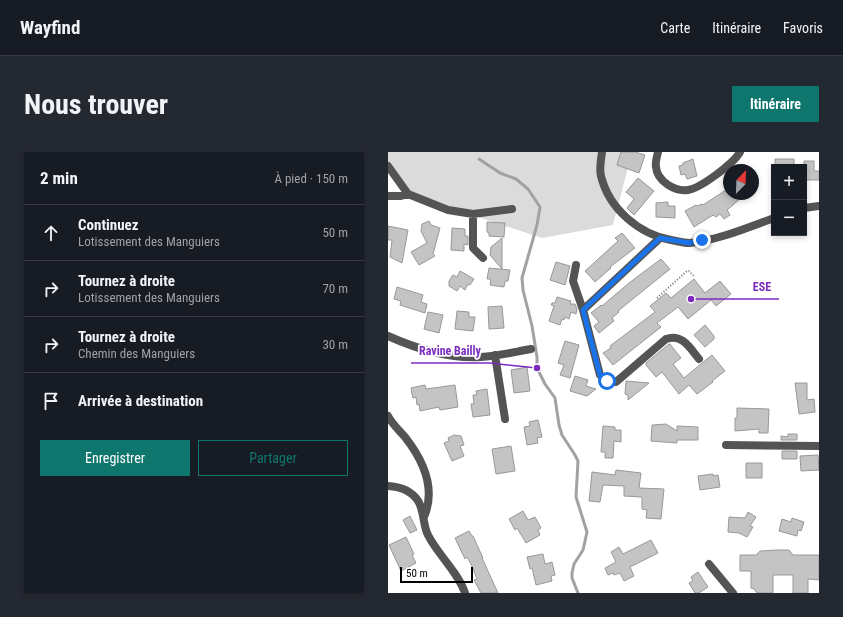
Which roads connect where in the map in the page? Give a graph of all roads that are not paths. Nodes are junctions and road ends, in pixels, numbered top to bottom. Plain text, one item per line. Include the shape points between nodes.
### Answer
1 (602, 152) edge
2 (658, 152) edge
3 (740, 152) edge
4 (388, 166) edge
5 (408, 194) junction
6 (388, 196) edge
7 (819, 206) edge
8 (807, 208) edge
9 (512, 209) dead end
10 (473, 214) junction
11 (771, 219) edge
12 (660, 238) junction
13 (483, 258) dead end
14 (576, 265) dead end
15 (583, 310) junction
16 (388, 336) edge
17 (531, 349) dead end
18 (495, 355) junction
19 (699, 359) dead end
20 (388, 416) edge
21 (505, 419) dead end
22 (391, 424) edge
23 (726, 445) dead end
24 (819, 446) edge
25 (388, 486) edge
26 (424, 517) junction
27 (709, 564) dead end
28 (465, 593) edge
29 (733, 593) edge

1 - 12 street via 601,175 616,207 637,227
2 - 3 street via 655,168 662,180 674,189 688,190 706,181
4 - 5 street
5 - 6 street
5 - 10 street via 448,210
7 - 8 street
9 - 10 street
10 - 13 street via 473,248
11 - 12 street via 689,243
12 - 15 street
14 - 15 street via 573,281
15 - 19 street via 600,375 607,381 616,382 670,338 683,340
16 - 18 street via 443,354 463,357
17 - 18 street
18 - 21 street
20 - 22 street
22 - 26 street via 405,438 426,474 429,501
23 - 24 street
25 - 26 street via 407,490 419,501
26 - 28 street via 428,535
27 - 29 street

